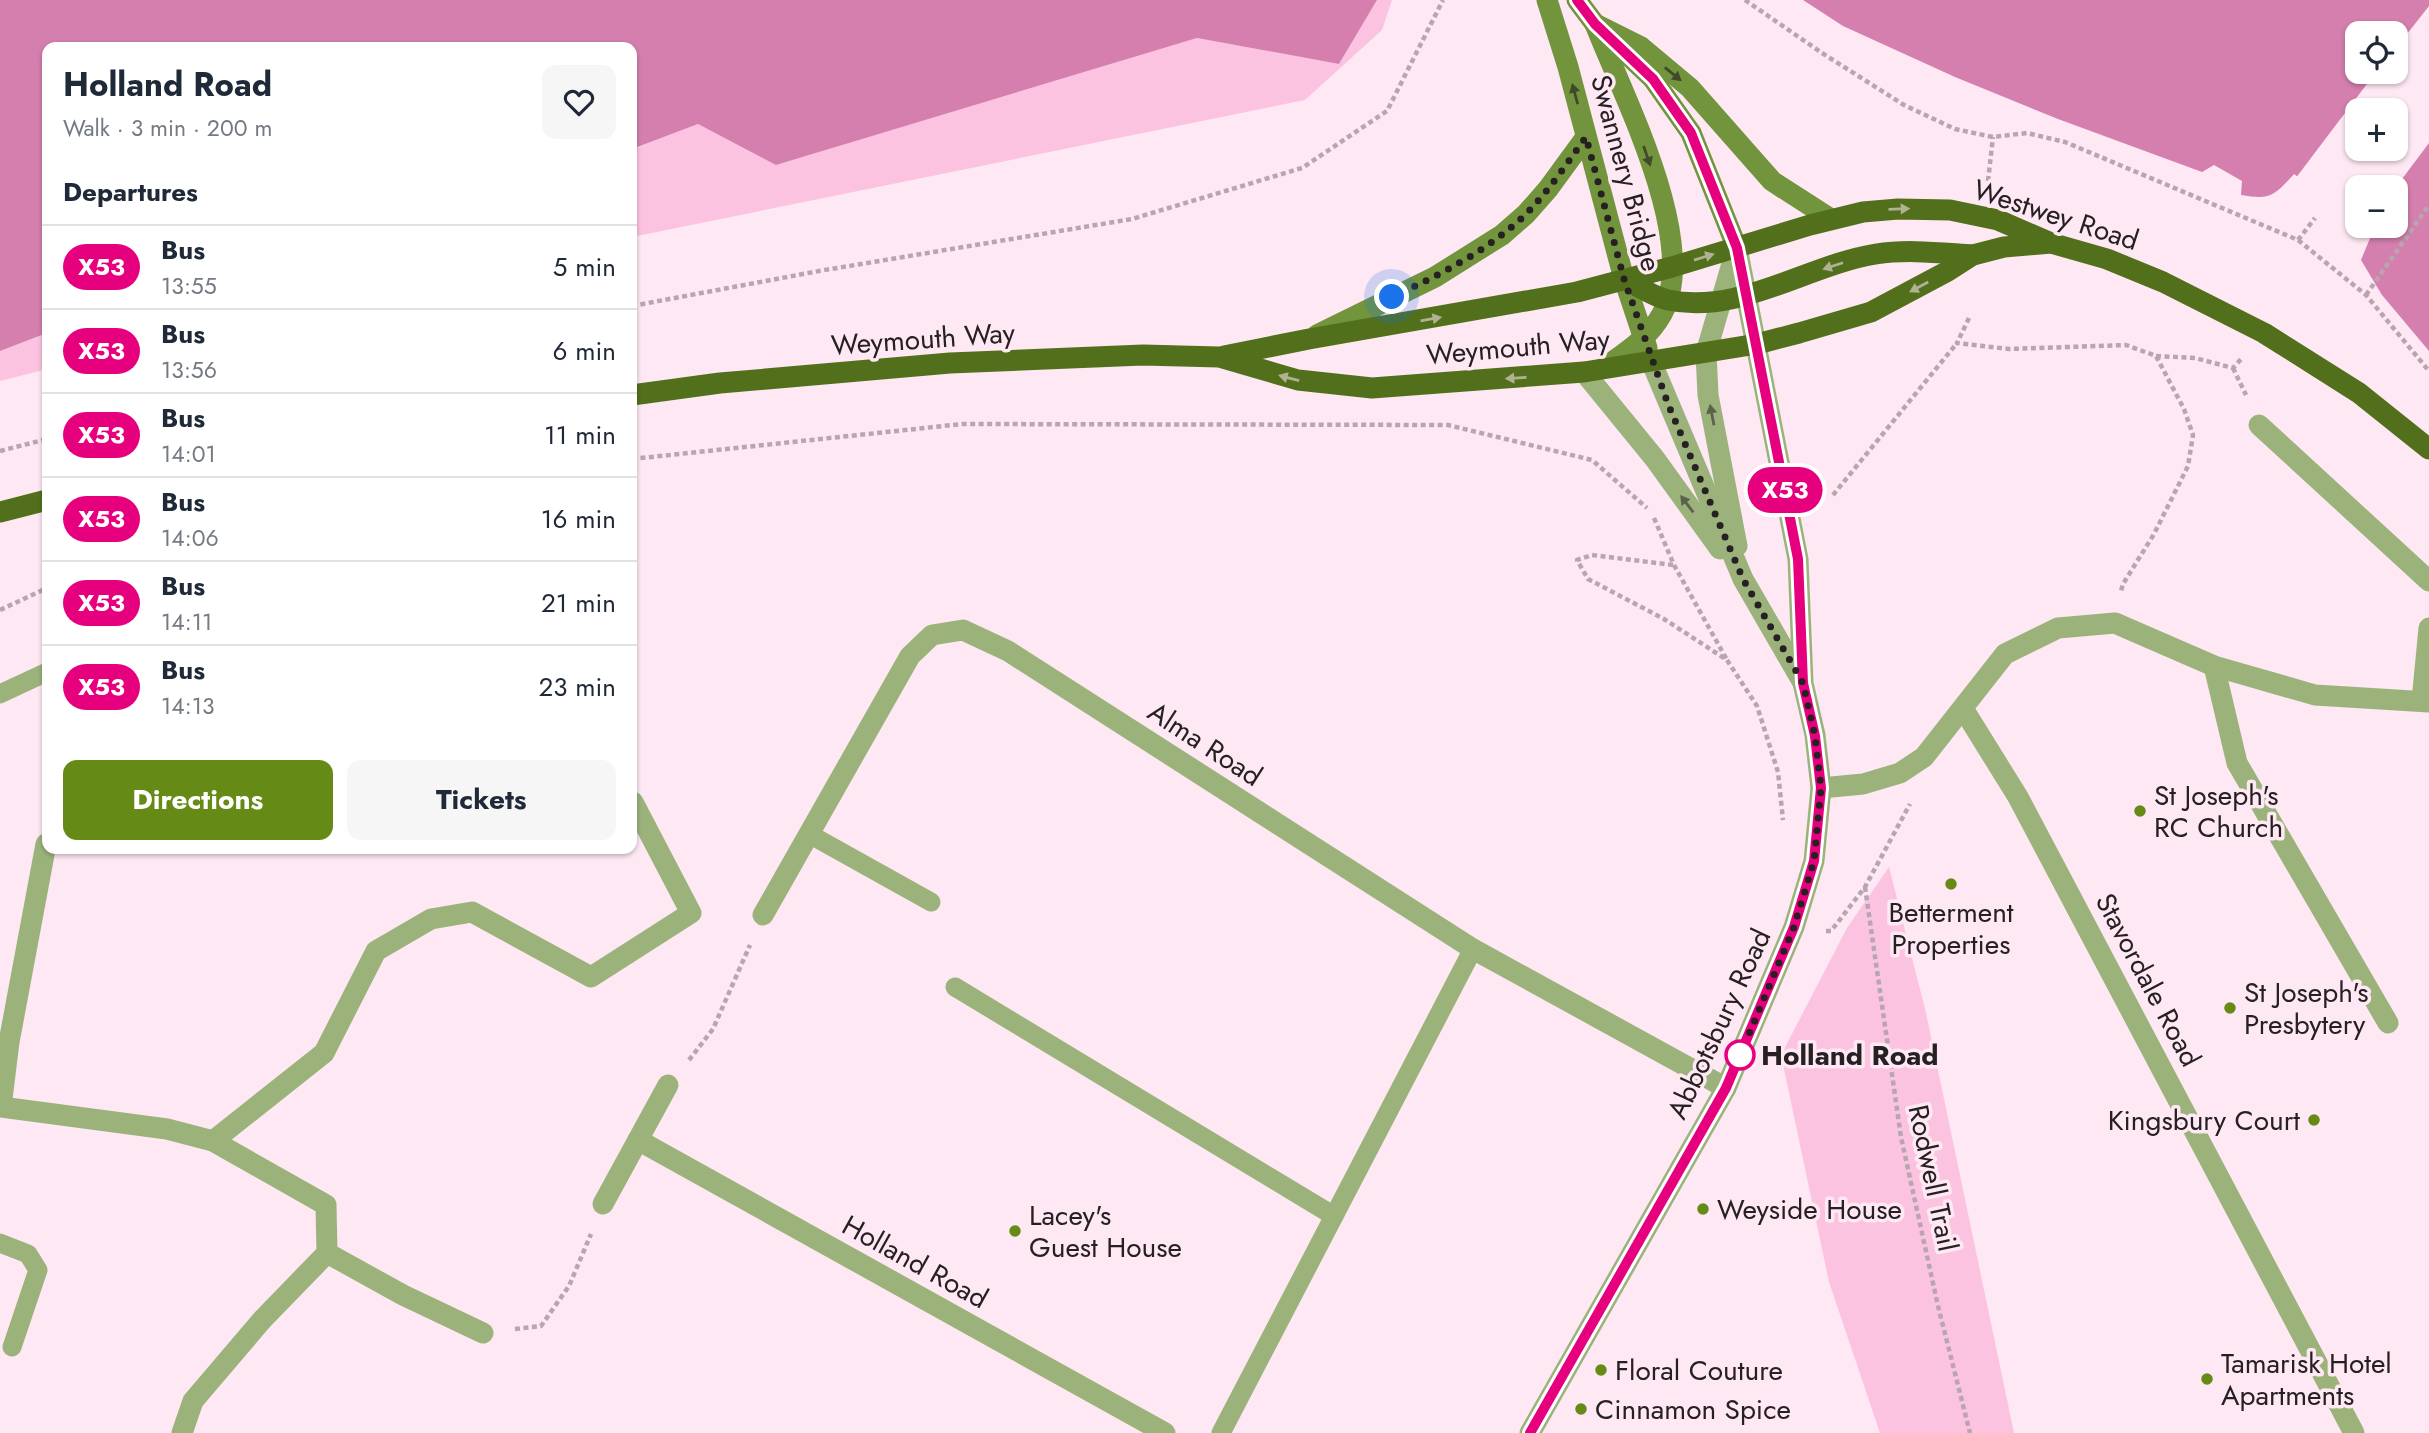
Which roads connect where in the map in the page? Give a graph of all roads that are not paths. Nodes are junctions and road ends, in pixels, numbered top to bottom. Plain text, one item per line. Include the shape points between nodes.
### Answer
1 (1547, 0) edge
2 (1577, 0) edge
3 (1595, 24) junction
4 (1586, 137) junction
5 (1831, 219) junction
6 (2050, 243) junction
7 (1737, 248) junction
8 (1973, 255) junction
9 (1672, 267) junction
10 (1624, 279) junction
11 (1747, 294) junction
12 (1667, 300) junction
13 (1721, 300) junction
14 (1645, 338) junction
15 (1309, 339) junction
16 (1757, 344) junction
17 (1706, 353) junction
18 (1219, 358) junction
19 (1651, 361) junction
20 (1594, 370) junction
21 (637, 395) edge
22 (2259, 425) dead end
23 (2429, 449) edge
24 (42, 501) edge
25 (0, 512) edge
26 (1743, 579) junction
27 (2429, 581) edge
28 (2429, 628) edge
29 (2214, 666) junction
30 (42, 674) edge
31 (1803, 683) junction
32 (0, 694) edge
33 (2426, 701) edge
34 (1964, 710) junction
35 (1821, 788) junction
36 (637, 810) edge
37 (809, 834) junction
38 (44, 854) edge
39 (931, 902) dead end
40 (763, 915) road end
41 (1473, 949) junction
42 (955, 987) dead end
43 (2388, 1023) dead end
44 (668, 1085) road end
45 (1726, 1088) junction
46 (0, 1109) edge
47 (638, 1140) junction
48 (213, 1141) junction
49 (603, 1204) road end
50 (1334, 1216) junction
51 (0, 1243) edge
52 (327, 1253) junction
53 (483, 1333) road end
54 (12, 1347) dead end
55 (182, 1433) edge
56 (1165, 1433) edge
57 (1221, 1433) edge
58 (1530, 1433) edge
59 (2354, 1433) edge

4 -> 1 main road, Swannery Bridge
2 - 3 main road, Swannery Bridge
3 -> 5 main road via 1641,47 1661,63 1690,88 1772,181
3 - 7 main road, Swannery Bridge via 1653,79 1691,133
3 -> 9 main road via 1668,216
4 - 10 main road, Swannery Bridge
4 - 15 main road via 1548,189 1502,235 1435,277
5 -> 6 highway, Westwey Road via 1898,209 1950,210 1998,220
5 - 7 highway, Westwey Road
6 - 8 highway, Weymouth Way
6 - 23 highway, Westwey Road via 2141,273 2264,333 2360,393
9 -> 7 highway, Westwey Road
7 - 11 street, Abbotsbury Road
7 - 13 street
8 -> 11 highway, Weymouth Way via 1874,254
8 -> 16 highway, Weymouth Way via 1871,312
9 - 10 highway, Westwey Road
9 - 12 main road
10 - 12 highway, Weymouth Way
10 - 14 main road, Swannery Bridge
15 -> 10 highway, Weymouth Way via 1577,292
11 - 13 highway, Weymouth Way
11 - 16 street, Abbotsbury Road
12 - 13 highway, Weymouth Way
12 - 14 main road
13 - 17 street
14 - 19 main road, Swannery Bridge
14 - 20 main road
15 - 18 highway, Weymouth Way
16 - 17 highway, Weymouth Way
16 - 31 street, Abbotsbury Road via 1798,559
17 - 19 highway, Weymouth Way
26 -> 17 street via 1709,396
20 -> 18 highway, Weymouth Way via 1372,388 1298,380
18 - 21 highway, Weymouth Way via 1143,355 950,363 720,383
19 - 20 highway, Weymouth Way
19 - 26 street, Abbotsbury Road
26 -> 20 street
22 - 27 street
24 - 25 highway
26 - 31 street, Abbotsbury Road
28 - 33 street
29 - 33 street via 2315,695
29 - 34 street via 2115,623 2058,628 2005,654
29 - 43 street via 2237,762
30 - 32 lane
31 - 35 street, Abbotsbury Road
34 - 35 street via 1924,757 1900,774 1864,784
34 - 59 street, Stavordale Road via 2018,797
35 - 45 street, Abbotsbury Road via 1814,861 1794,927
36 - 48 street via 691,913 592,977 472,912 431,919 376,951 324,1053
37 - 39 lane
37 - 40 street, Alma Road
37 - 41 street, Alma Road via 910,656 932,635 963,630 1008,652
38 - 46 street
41 - 45 street, Alma Road
41 - 50 lane
42 - 50 lane
44 - 47 street
45 - 58 street, Abbotsbury Road
46 - 48 street via 167,1129
47 - 49 street
47 - 56 street, Holland Road
48 - 52 street via 326,1205
50 - 57 lane
51 - 54 lane via 28,1254 38,1270
52 - 53 street
52 - 55 street via 193,1401

